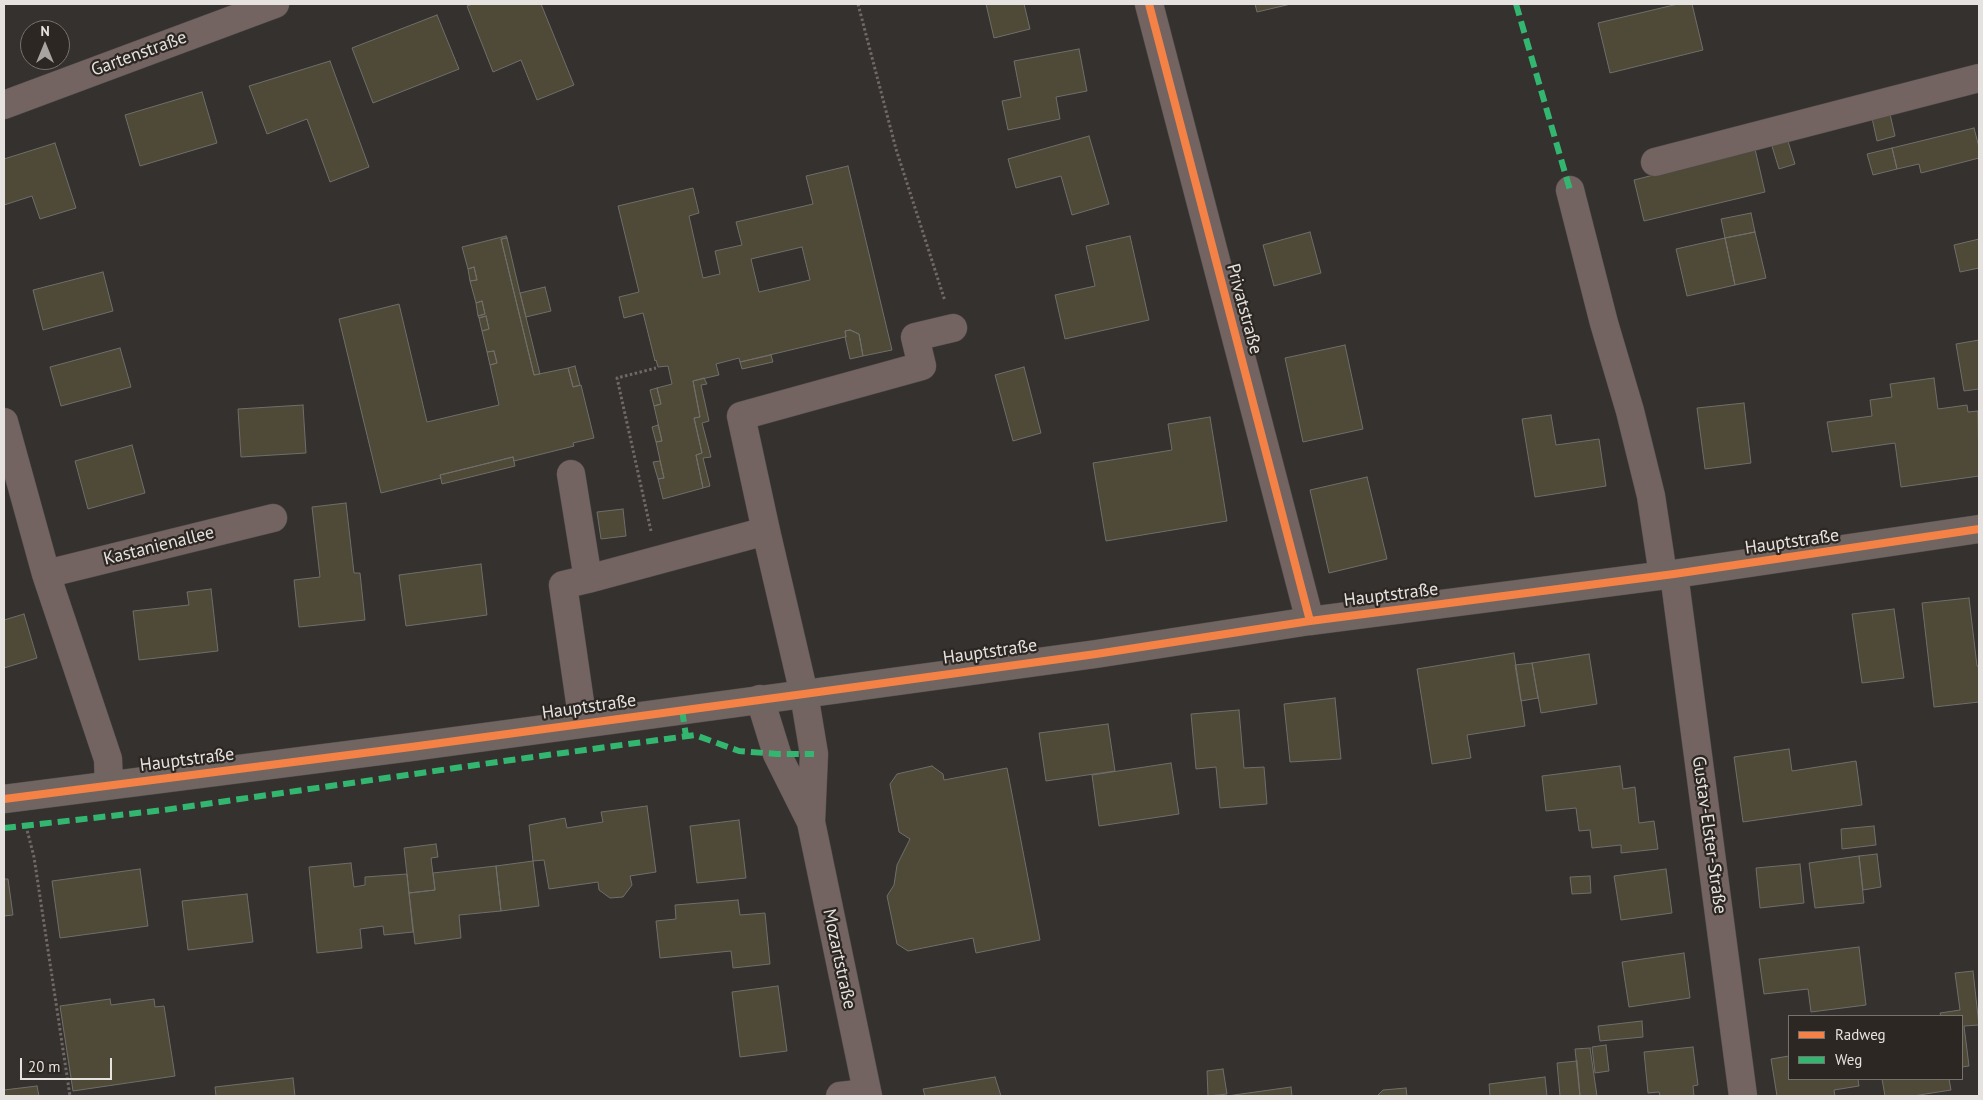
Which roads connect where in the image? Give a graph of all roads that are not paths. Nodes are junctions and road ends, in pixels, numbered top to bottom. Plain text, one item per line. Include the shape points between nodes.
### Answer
1 (275, 4) edge
2 (1149, 4) edge
3 (1979, 78) edge
4 (4, 105) edge
5 (1654, 162) dead end
6 (1570, 190) dead end
7 (953, 328) road end
8 (4, 422) edge
9 (571, 474) dead end
10 (273, 518) dead end
11 (1979, 529) edge
12 (766, 531) junction
13 (46, 574) junction
14 (1668, 574) junction
15 (588, 579) junction
16 (1310, 621) junction
17 (804, 694) junction
18 (760, 699) junction
19 (583, 723) junction
20 (110, 785) junction
21 (11, 798) edge
22 (811, 822) junction
23 (867, 1095) edge
24 (840, 1096) edge
25 (1743, 1096) edge

1 - 4 street, Gartenstraße
2 - 16 street, Privatstraße
3 - 5 street
6 - 14 street, Gustav-Elster-Straße via 1630,412
7 - 12 street, Mozartstraße via 915,337 922,366 741,416
8 - 13 street
9 - 15 street
10 - 13 street, Kastanienallee
11 - 14 main road, Hauptstraße
12 - 15 street
12 - 17 street, Mozartstraße
13 - 20 street via 108,759
14 - 16 main road, Hauptstraße
14 - 25 street, Gustav-Elster-Straße
15 - 19 street via 563,584
16 - 17 main road, Hauptstraße
17 - 18 main road, Hauptstraße
17 - 22 street, Mozartstraße via 814,754
18 - 19 main road, Hauptstraße
18 - 22 street, Mozartstraße via 777,754
19 - 20 main road, Hauptstraße
20 - 21 main road, Hauptstraße
22 - 23 street, Mozartstraße
23 - 24 street

